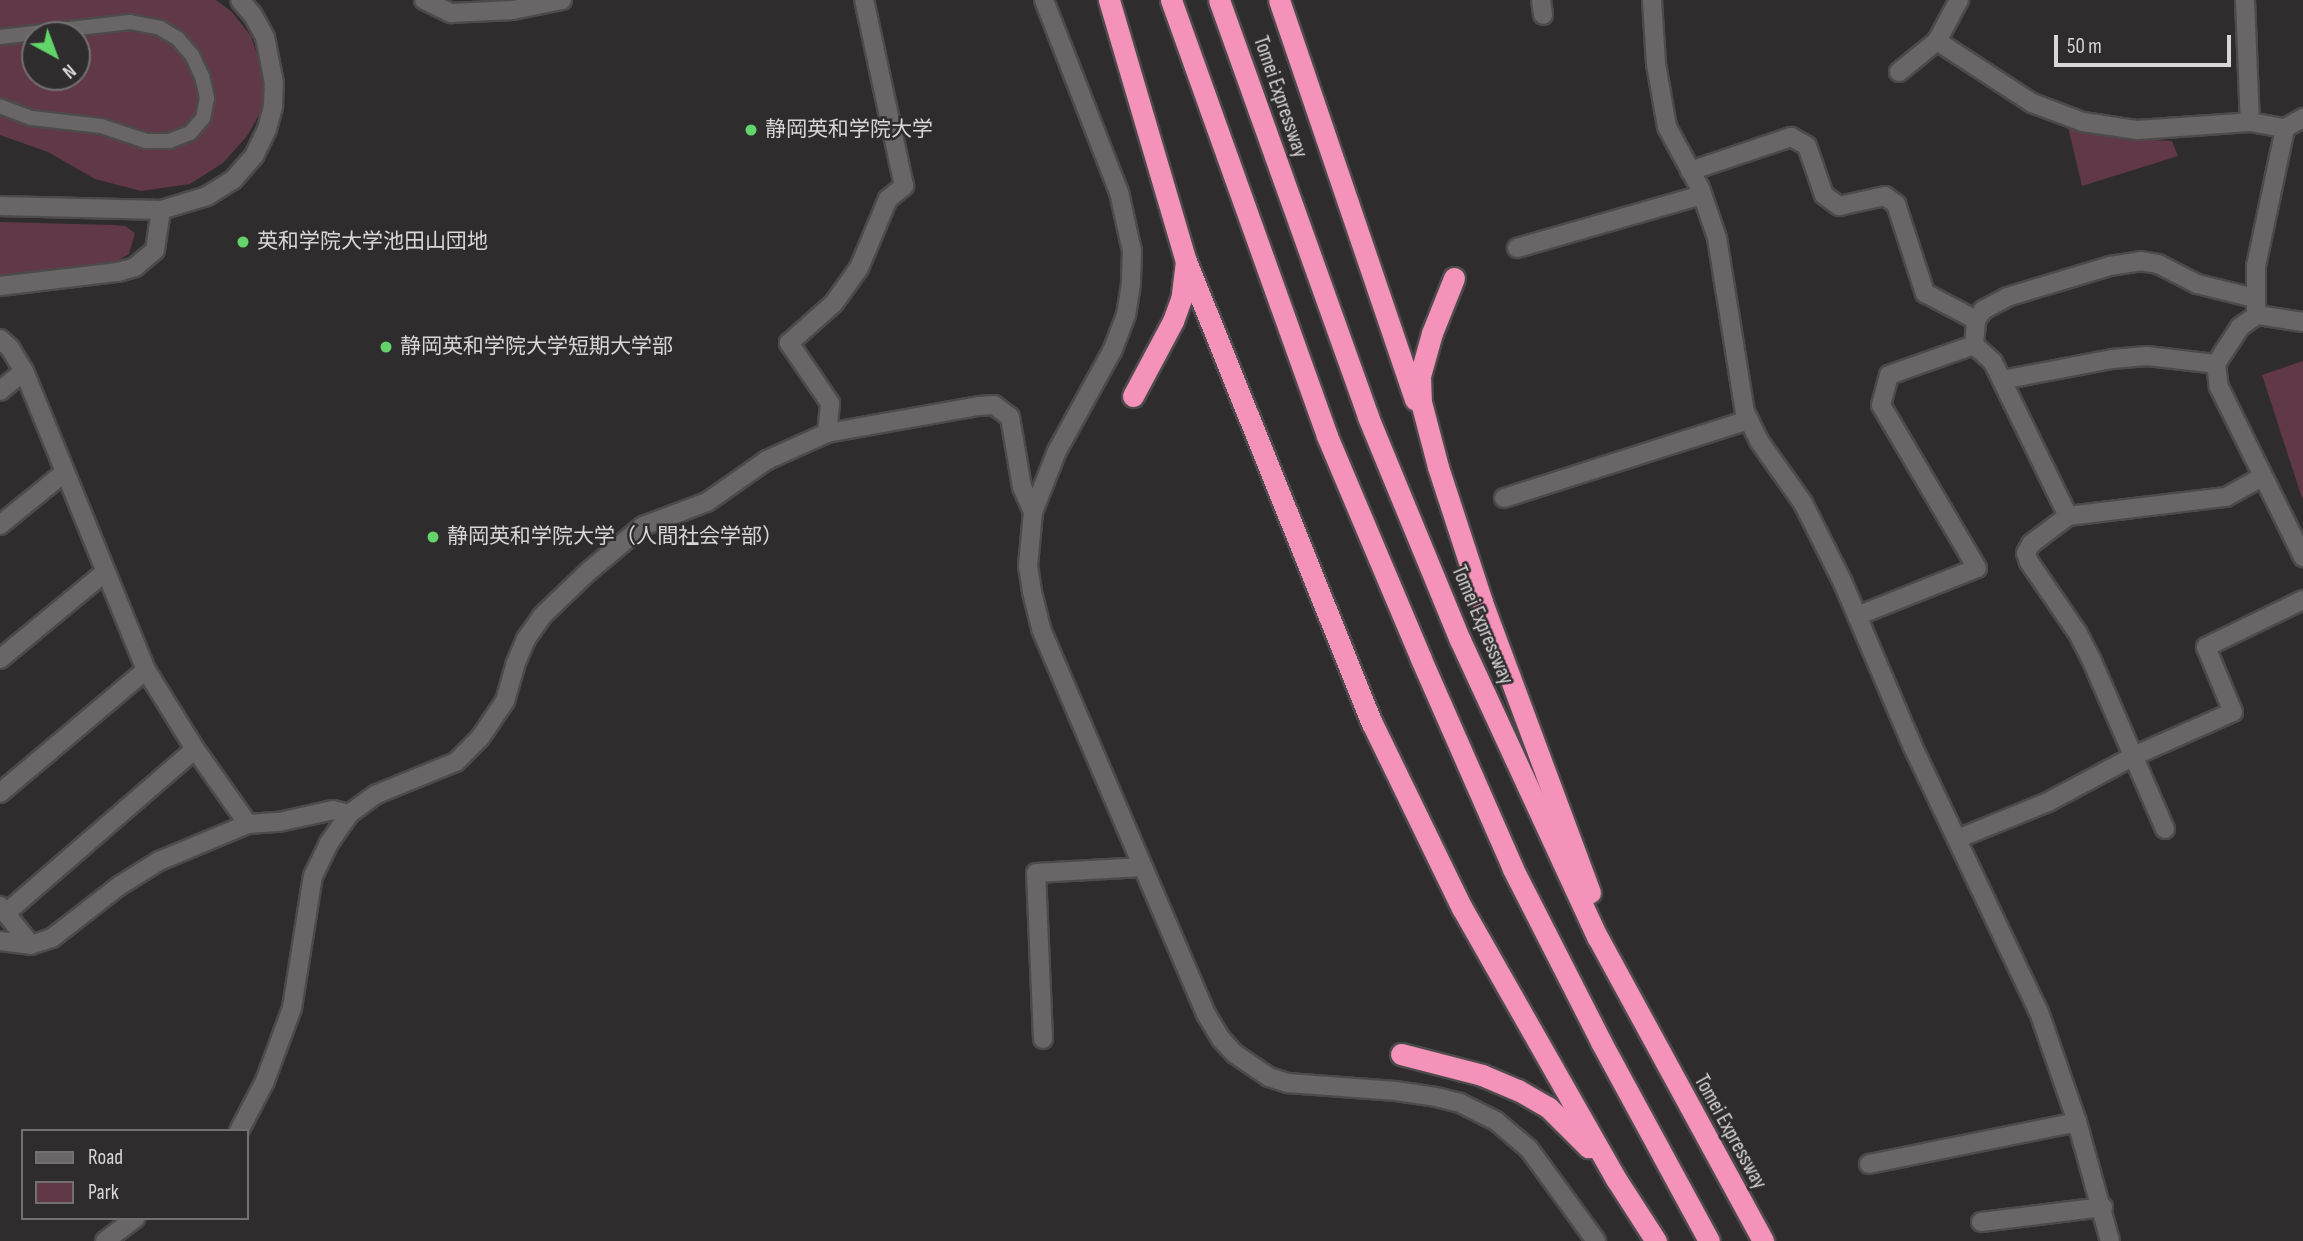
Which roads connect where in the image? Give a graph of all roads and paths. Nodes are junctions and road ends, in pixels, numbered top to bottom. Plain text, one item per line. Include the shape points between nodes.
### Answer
1 (240, 0) edge
2 (424, 0) edge
3 (562, 0) edge
4 (864, 0) edge
5 (1044, 0) edge
6 (1110, 0) edge
7 (1171, 0) edge
8 (1220, 0) edge
9 (1279, 0) edge
10 (1652, 0) edge
11 (1959, 0) edge
12 (2245, 0) edge
13 (0, 37) edge
14 (1937, 41) junction
15 (1899, 72) dead end
16 (0, 106) edge
17 (2303, 118) edge
18 (2249, 122) junction
19 (2285, 128) junction
20 (1690, 171) junction
21 (1702, 195) junction
22 (0, 206) edge
23 (161, 210) junction
24 (1517, 248) dead end
25 (1186, 261) junction
26 (1454, 278) dead end
27 (0, 286) edge
28 (2255, 307) junction
29 (1976, 320) junction
30 (2303, 322) edge
31 (0, 339) edge
32 (1974, 345) junction
33 (2216, 364) junction
34 (24, 371) junction
35 (2002, 380) junction
36 (0, 391) edge
37 (1133, 396) dead end
38 (1749, 420) junction
39 (827, 433) junction
40 (1438, 467) junction
41 (65, 472) junction
42 (2262, 477) junction
43 (1503, 498) dead end
44 (1033, 512) junction
45 (2068, 516) junction
46 (0, 525) edge
47 (2303, 557) edge
48 (105, 572) junction
49 (2303, 600) edge
50 (1857, 616) junction
51 (0, 659) edge
52 (146, 670) junction
53 (195, 749) junction
54 (2136, 755) junction
55 (0, 793) edge
56 (349, 814) junction
57 (248, 824) junction
58 (2165, 829) dead end
59 (1957, 839) junction
60 (1143, 867) junction
61 (3, 910) edge
62 (0, 941) edge
63 (32, 945) junction
64 (1043, 1039) dead end
65 (1653, 1042) junction
66 (1401, 1054) dead end
67 (2077, 1122) junction
68 (240, 1129) edge
69 (1869, 1164) dead end
70 (2103, 1207) junction
71 (132, 1220) edge
72 (1981, 1222) dead end
73 (105, 1241) edge
74 (1596, 1241) edge
75 (1654, 1241) edge
76 (1709, 1241) edge
77 (1763, 1241) edge
78 (2110, 1241) edge

1 - 23 street via 259,25 272,59 273,106 267,129 254,156 233,180 207,196
2 - 3 street via 451,13 513,10
4 - 39 street via 904,186 888,199 847,286 789,343 830,403
5 - 44 street via 1119,192 1132,262 1126,315 1112,352 1057,450
6 - 25 highway
7 - 76 highway via 1327,436 1421,659 1513,869
8 - 65 highway, Tomei Expressway via 1368,416 1460,640 1554,848
9 - 40 highway
10 - 20 street via 1656,64 1667,127
11 - 14 street
12 - 18 street
13 - 16 lane via 130,22 160,28 178,38 192,55 207,98 203,118 190,133 169,141 146,141 101,126 31,118
14 - 15 street
14 - 18 street via 2032,103 2083,122 2137,130
17 - 19 street
18 - 19 street
19 - 28 street via 2256,267
20 - 21 street
20 - 29 street via 1791,137 1807,146 1824,195 1839,206 1885,196 1896,204 1925,293
21 - 24 street
21 - 38 street via 1717,238
22 - 23 street
23 - 27 street via 155,250 135,267
25 - 37 highway via 1173,321
25 - 75 highway via 1372,723 1462,908
26 - 40 highway via 1420,376 1421,402
28 - 29 street via 2158,264 2140,261 2007,297 1983,310
28 - 30 street
28 - 33 street
29 - 32 street
31 - 34 street
32 - 35 street via 1993,362
32 - 50 street via 1889,375 1881,405 1978,568
33 - 35 street via 2147,356
33 - 42 street via 2219,387
34 - 36 street
34 - 41 street
35 - 45 street
38 - 43 street
38 - 50 street via 1803,503
39 - 44 street via 994,405 1010,416 1022,487
39 - 56 street via 766,460 707,502 643,526 542,617 526,639 505,701 480,738 456,762 377,794
40 - 65 highway via 1551,793 1616,962
41 - 46 street
41 - 48 street
42 - 45 street via 2226,497
42 - 47 street
44 - 60 street via 1028,566 1041,629
45 - 54 street via 2026,553 2077,632
48 - 51 street
48 - 52 street
49 - 54 street via 2206,647 2233,712
50 - 59 street
52 - 53 street
52 - 55 street
53 - 57 street
53 - 61 street
54 - 58 street
54 - 59 street via 2048,803
56 - 57 street via 333,810
56 - 68 street via 313,876 292,1008 265,1081
57 - 63 street via 159,861 52,939
59 - 67 street via 2039,1012
60 - 64 street via 1036,873
60 - 74 street via 1206,1014 1235,1054 1269,1077 1288,1083 1436,1097 1496,1121 1529,1149
61 - 63 street
62 - 63 street
65 - 77 highway, Tomei Expressway
66 - 75 highway via 1482,1075 1548,1107 1589,1147
67 - 69 street
67 - 70 street
70 - 72 street
70 - 78 street
71 - 73 street

